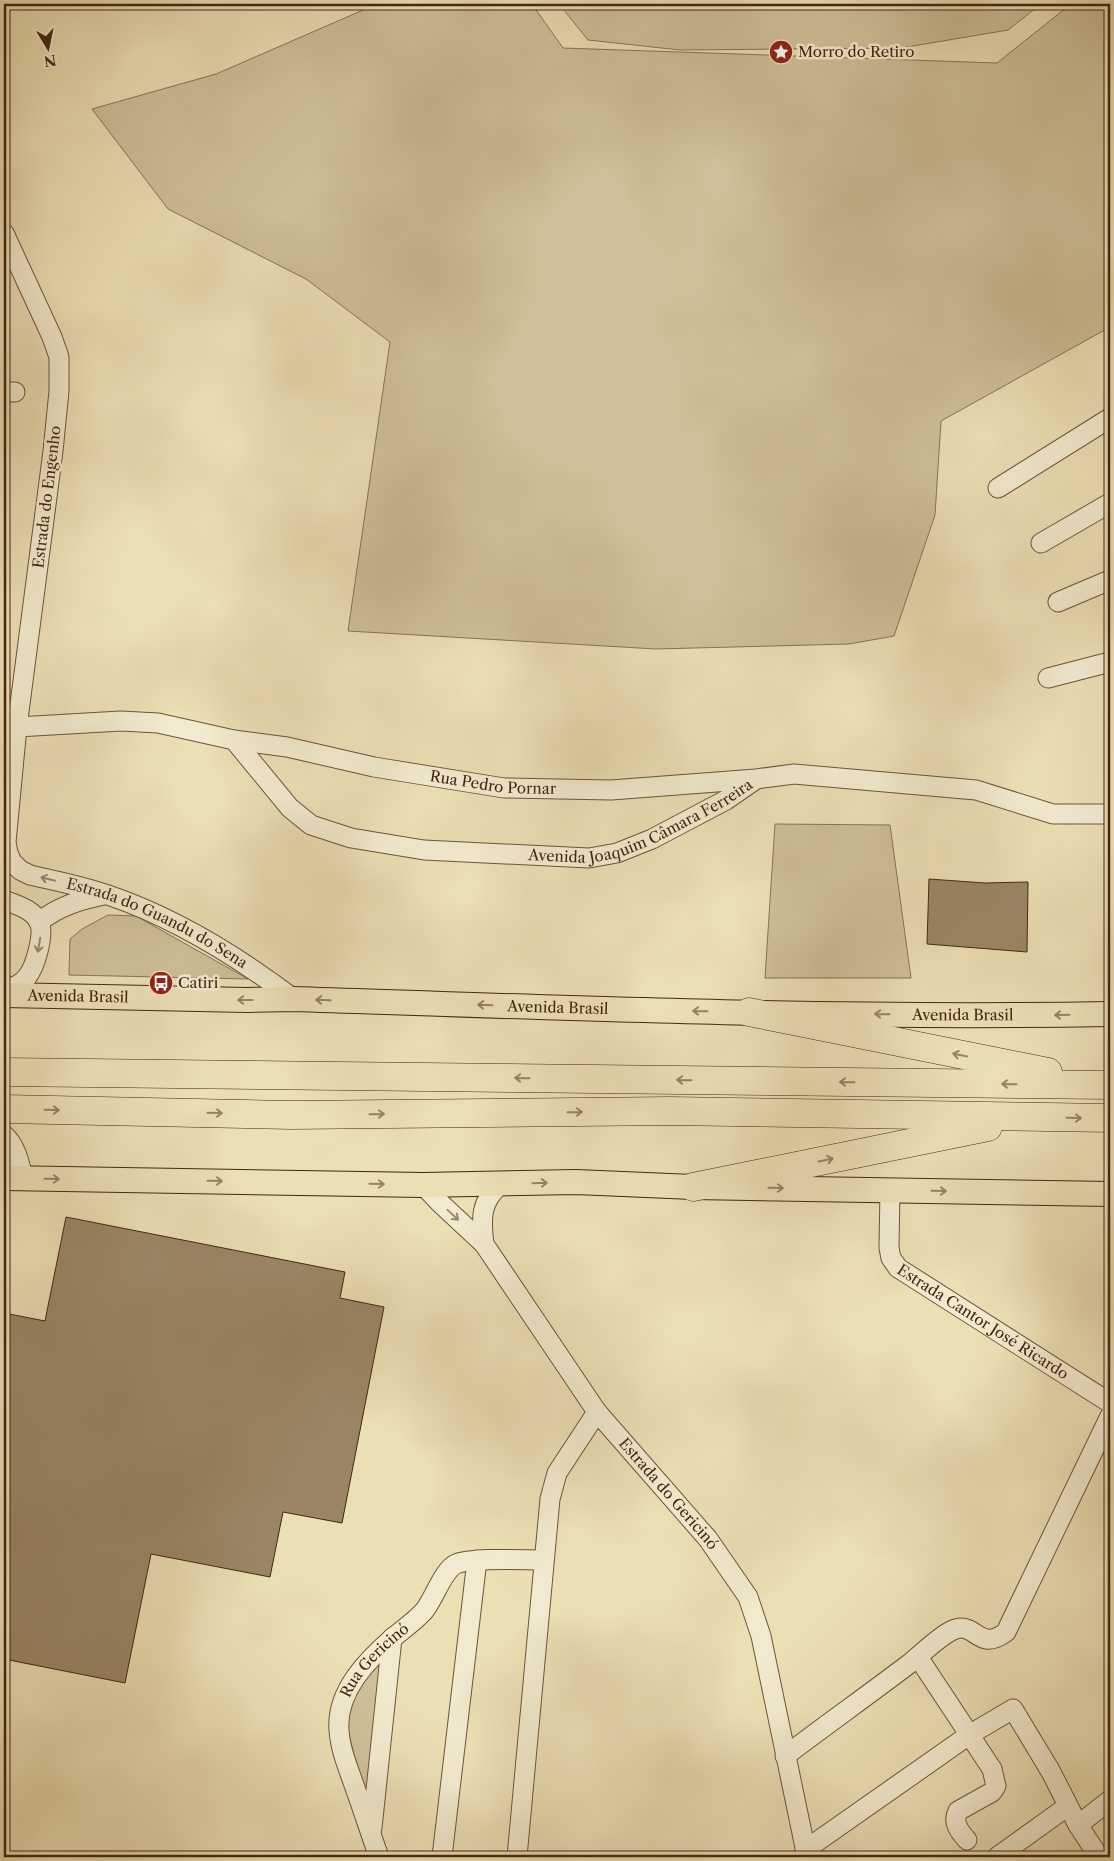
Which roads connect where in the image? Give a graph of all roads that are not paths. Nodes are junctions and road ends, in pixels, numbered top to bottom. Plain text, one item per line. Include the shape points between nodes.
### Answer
1 (4, 233) edge
2 (1110, 418) edge
3 (998, 488) dead end
4 (1110, 502) edge
5 (1042, 542) dead end
6 (1110, 580) edge
7 (1058, 602) dead end
8 (1110, 662) edge
9 (1048, 678) dead end
10 (11, 729) edge
11 (234, 740) junction
12 (4, 753) edge
13 (12, 772) junction
14 (756, 779) junction
15 (9, 802) junction
16 (1110, 814) edge
17 (4, 821) edge
18 (108, 895) junction
19 (4, 900) edge
20 (40, 922) junction
21 (4, 990) edge
22 (4, 995) edge
23 (294, 999) junction
24 (749, 1012) junction
25 (1110, 1014) edge
26 (4, 1072) edge
27 (1110, 1085) edge
28 (4, 1109) edge
29 (1039, 1117) junction
30 (1110, 1118) edge
31 (4, 1135) edge
32 (14, 1179) edge
33 (501, 1184) junction
34 (423, 1185) junction
35 (693, 1187) junction
36 (890, 1190) junction
37 (1110, 1194) edge
38 (484, 1244) junction
39 (1110, 1402) edge
40 (597, 1412) junction
41 (1110, 1416) edge
42 (477, 1560) junction
43 (543, 1560) junction
44 (392, 1638) junction
45 (918, 1657) junction
46 (968, 1735) junction
47 (785, 1756) junction
48 (1110, 1800) edge
49 (1068, 1806) junction
50 (1078, 1825) junction
51 (371, 1834) junction
52 (967, 1840) dead end
53 (806, 1854) edge
54 (379, 1857) edge
55 (442, 1857) edge
56 (517, 1857) edge
57 (997, 1857) edge
58 (1099, 1857) edge

1 - 10 street, Estrada do Engenho via 59,357 53,451
2 - 3 street
4 - 5 street
6 - 7 street
8 - 9 street
10 - 11 street, Rua Pedro Pornar via 121,721 158,723
10 - 13 street, Estrada do Engenho
11 - 14 street, Rua Pedro Pornar via 504,788 611,790
11 - 14 street, Avenida Joaquim Câmara Ferreira via 290,808 312,825 351,838 424,850 589,858 617,853 652,839 726,800
12 - 13 street
13 - 15 street, Estrada do Engenho
14 - 16 street, Avenida Joaquim Câmara Ferreira via 794,774 976,790 1053,814
15 - 17 street
18 -> 15 street, Estrada do Guandu do Sena via 20,870 12,862 6,842
18 - 20 street via 65,906
18 - 23 street, Estrada do Guandu do Sena via 194,933
19 - 20 street via 30,911
20 -> 21 street via 39,947 27,978 18,986
23 -> 22 main road, Avenida Brasil
24 -> 23 main road, Avenida Brasil
25 -> 24 main road, Avenida Brasil via 990,1016
27 -> 24 highway
27 -> 26 highway
28 -> 29 highway via 292,1115 671,1111
29 -> 30 highway
35 -> 29 highway
31 - 32 street via 18,1158
32 -> 34 main road
33 - 34 main road
33 -> 35 main road via 576,1182
33 - 38 street via 487,1198 484,1207
34 -> 38 street, Estrada do Gericinó
35 -> 36 main road
36 -> 37 main road
36 - 39 street, Estrada Cantor José Ricardo via 889,1248 898,1268
38 - 40 street, Estrada do Gericinó
40 - 43 street via 556,1473
40 - 47 street, Estrada do Gericinó via 708,1539 748,1597 761,1636
41 - 45 street via 1006,1632 988,1640 968,1628 959,1628 949,1631
42 - 43 street, Rua Gericinó
42 - 44 street, Rua Gericinó via 453,1565 424,1612
42 - 55 street
43 - 56 street
44 - 51 street
44 - 51 street, Rua Gericinó via 350,1684 340,1709 338,1730 343,1752
45 - 46 street
45 - 47 street
46 - 49 street via 1013,1709
46 - 52 street via 992,1768 996,1786 992,1792 958,1811 955,1822
46 - 53 street
47 - 53 street, Estrada do Gericinó
48 - 50 street
49 - 50 street
49 - 57 street
50 - 58 street
51 - 54 street, Rua Gericinó

